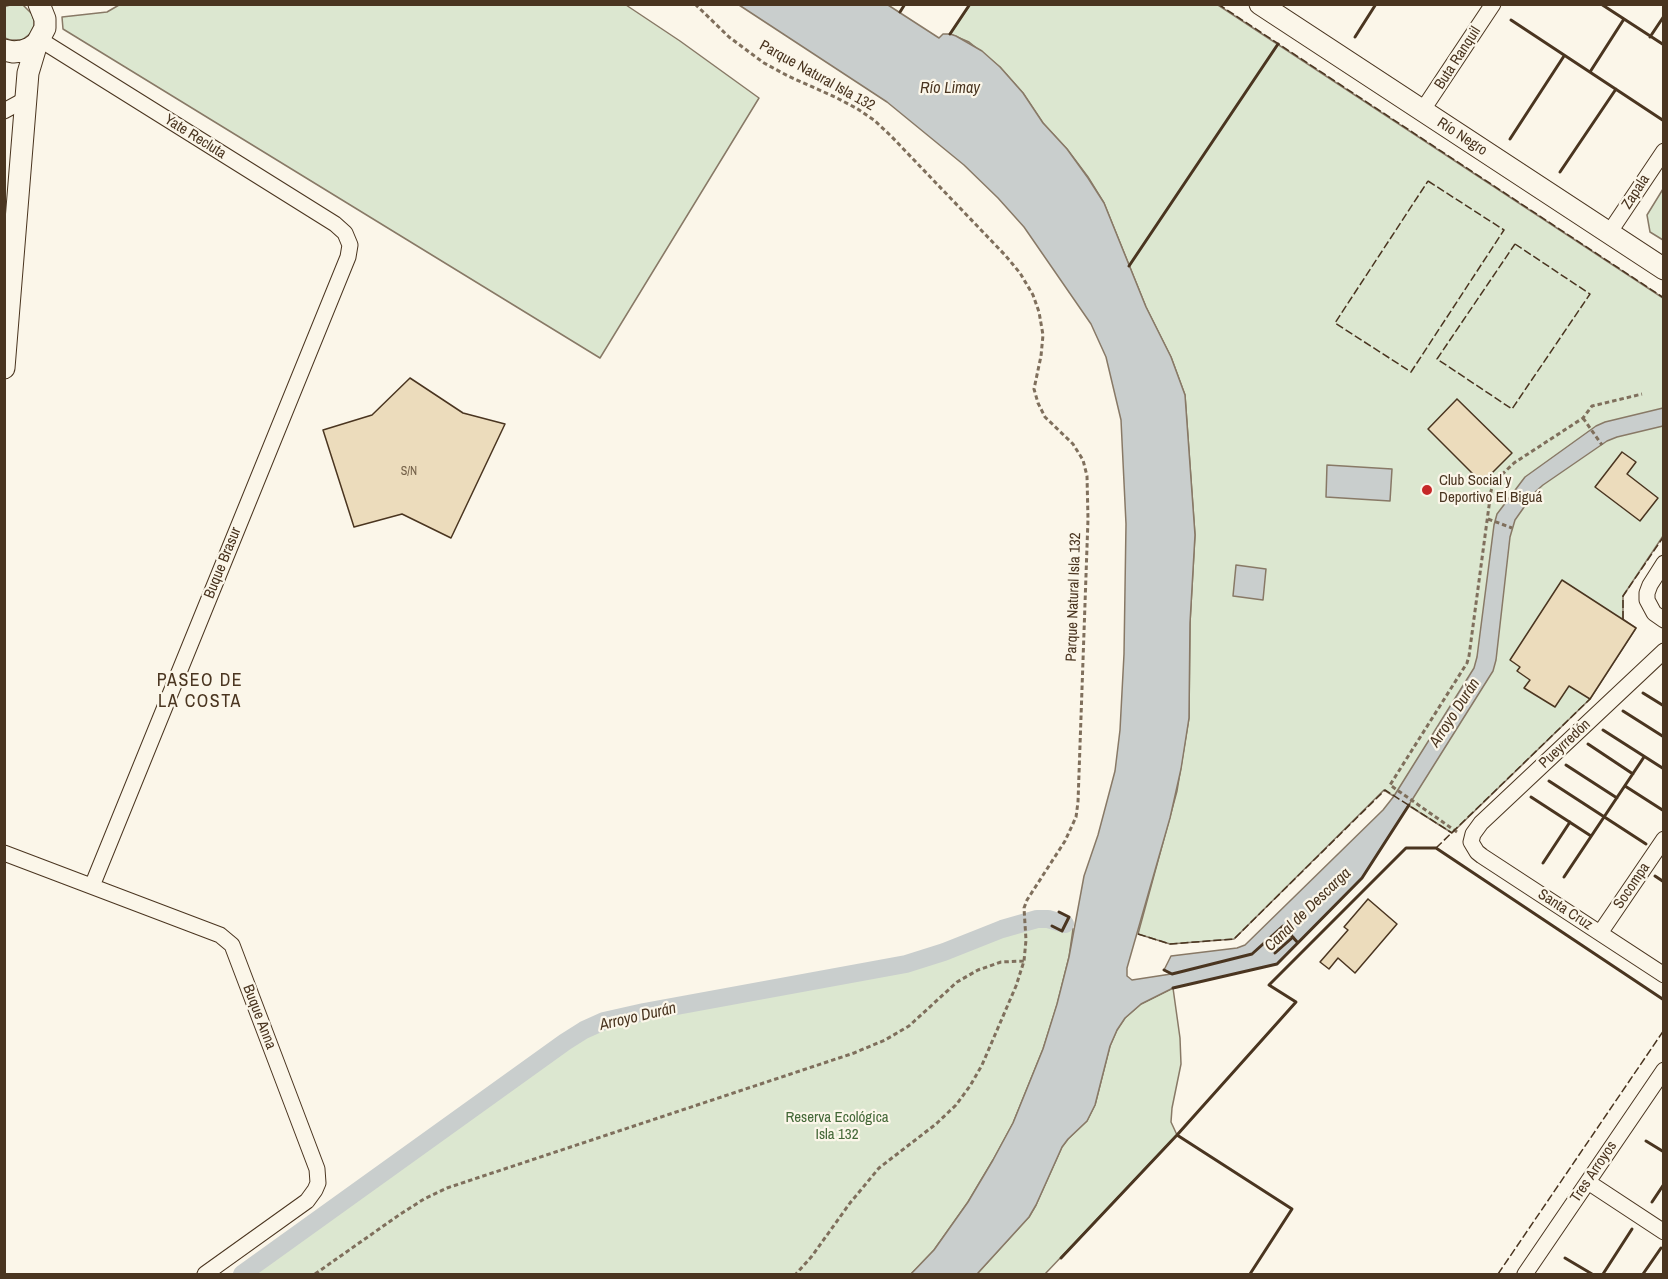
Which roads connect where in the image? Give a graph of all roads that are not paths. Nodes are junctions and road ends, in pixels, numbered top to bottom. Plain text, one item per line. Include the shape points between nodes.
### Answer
1 (39, 4) edge
2 (1260, 4) edge
3 (1493, 4) edge
4 (38, 41) junction
5 (4, 50) edge
6 (26, 99) junction
7 (4, 111) edge
8 (1422, 111) junction
9 (1664, 151) edge
10 (1609, 233) junction
11 (348, 239) joint
12 (1664, 269) edge
13 (4, 368) edge
14 (1664, 563) edge
15 (1664, 620) edge
16 (1664, 651) edge
17 (1664, 839) edge
18 (1471, 842) joint
19 (4, 853) edge
20 (92, 886) junction
21 (1600, 933) junction
22 (1664, 975) edge
23 (1664, 1070) edge
24 (1588, 1182) junction
25 (1664, 1232) edge
26 (205, 1275) edge
27 (1525, 1275) edge

1 - 4 street via 45,28
2 - 8 street, Río Negro
3 - 8 street, Buta Ranquil
4 - 5 street via 22,51
4 - 6 street via 29,66
4 - 11 street, Yate Recluta via 335,224
6 - 7 street
6 - 13 street
8 - 10 street, Río Negro
9 - 10 street, Zapala
10 - 12 street, Río Negro
11 - 20 street, Buque Brasur via 348,257
14 - 15 street via 1647,593 1654,613
16 - 18 street, Pueyrredón via 1481,824
17 - 21 street, Socompa
18 - 21 street, Santa Cruz via 1482,856
19 - 20 street, Buque Anna
20 - 26 street, Buque Anna via 230,942 317,1169 318,1184 307,1201
21 - 22 street, Santa Cruz
23 - 24 street, Tres Arroyos
24 - 25 street
24 - 27 street, Tres Arroyos

